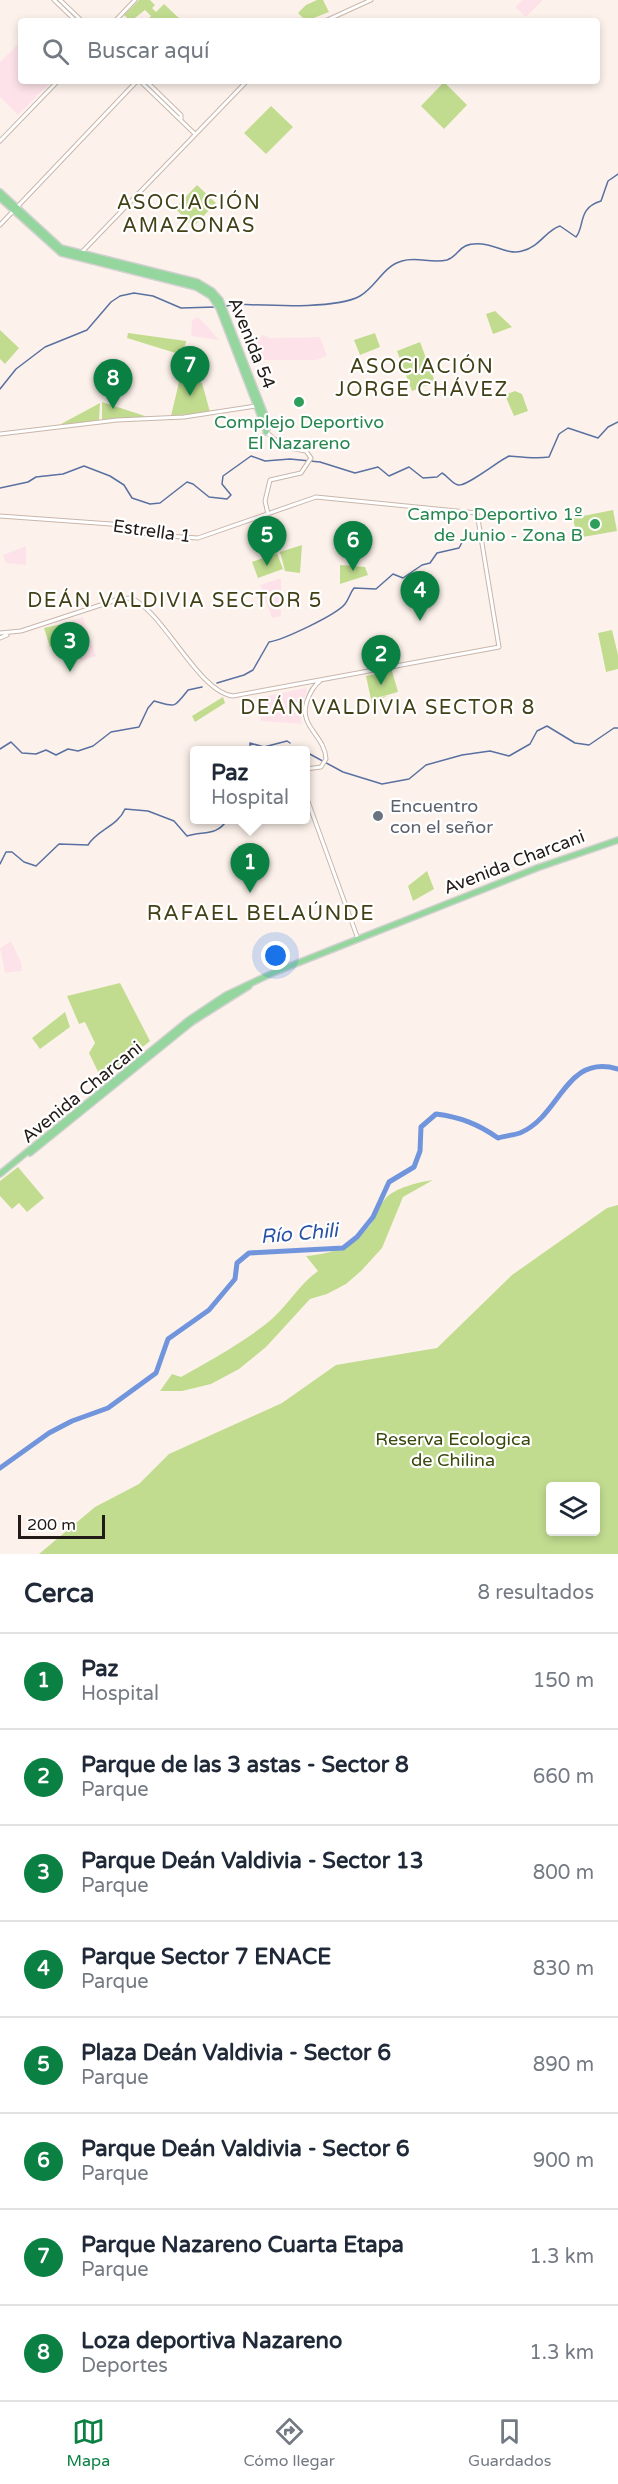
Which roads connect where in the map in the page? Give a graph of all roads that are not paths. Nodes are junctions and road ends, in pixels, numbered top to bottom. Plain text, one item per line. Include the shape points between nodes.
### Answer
1 (54, 0) edge
2 (60, 0) edge
3 (135, 0) edge
4 (371, 0) edge
5 (73, 18) edge
6 (79, 18) edge
7 (118, 18) edge
8 (332, 18) edge
9 (55, 84) edge
10 (135, 84) edge
11 (141, 84) edge
12 (149, 84) edge
13 (244, 84) edge
14 (181, 119) junction
15 (195, 134) junction
16 (0, 141) edge
17 (0, 192) edge
18 (0, 198) edge
19 (15, 209) junction
20 (0, 225) edge
21 (80, 255) junction
22 (258, 405) junction
23 (265, 429) joint
24 (1, 432) edge
25 (268, 514) junction
26 (0, 516) edge
27 (0, 633) edge
28 (9, 634) junction
29 (0, 638) edge
30 (322, 680) junction
31 (311, 682) junction
32 (303, 683) junction
33 (312, 687) junction
34 (310, 768) edge
35 (310, 807) edge
36 (618, 840) edge
37 (358, 939) junction
38 (0, 1174) edge

1 - 5 street
2 - 6 street
3 - 7 street
4 - 8 street
9 - 16 street
10 - 19 street
11 - 14 street
12 - 14 street via 182,115
13 - 15 street
14 - 15 street
15 - 21 street
17 - 19 main road, Avenida 54
18 - 19 main road, Avenida 54
19 - 20 street
19 - 21 main road, Avenida 54 via 59,247
19 - 22 main road, Avenida 54 via 61,253 208,293 221,314
21 - 22 main road, Avenida 54 via 192,281 212,291 229,319
22 - 23 main road, Avenida 54
22 - 24 street via 184,417
23 - 25 street via 284,447 306,451 311,458 301,472 270,480 265,501
25 - 26 street, Estrella 1 via 198,538 151,535 111,524
25 - 30 street, Estrella 1 via 316,497 477,513 499,647
27 - 28 street
28 - 29 street
28 - 32 street via 131,598 225,694 241,695
30 - 31 street
30 - 33 street
31 - 32 street
31 - 33 street
32 - 33 street
33 - 34 street via 305,719 325,749 325,763
35 - 37 street
36 - 37 main road, Avenida Charcani
37 - 38 main road, Avenida Charcani via 254,982 192,1022

